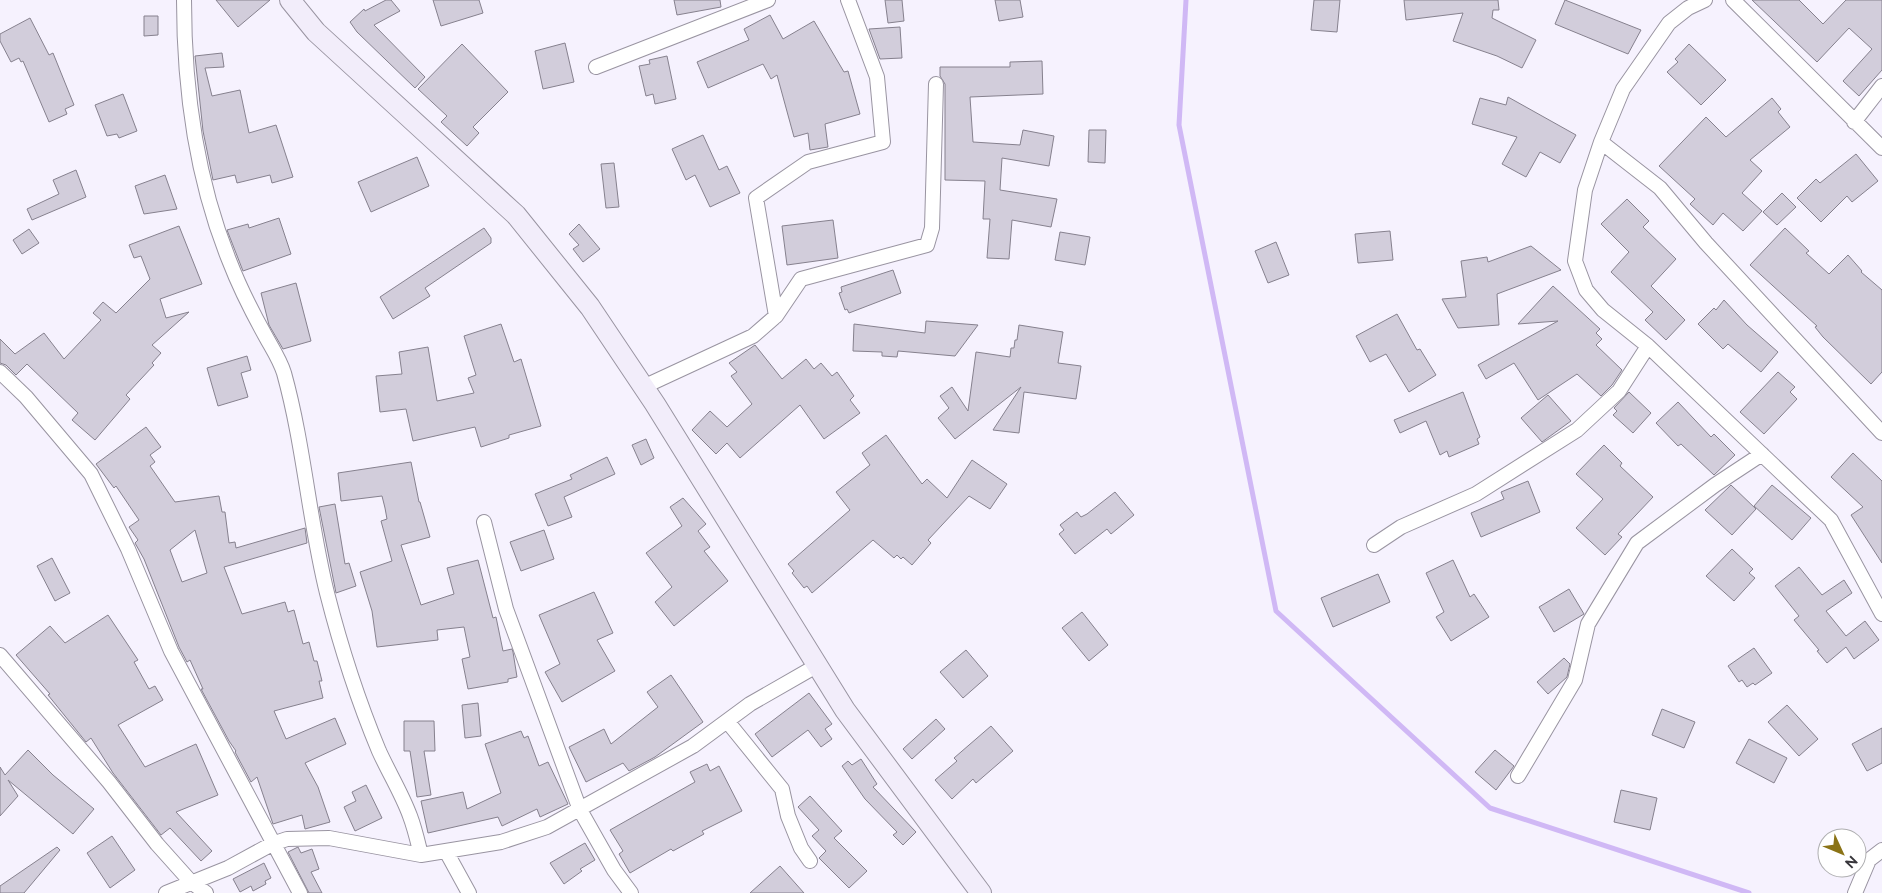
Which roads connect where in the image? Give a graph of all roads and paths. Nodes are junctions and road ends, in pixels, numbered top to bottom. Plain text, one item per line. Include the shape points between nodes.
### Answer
1 (184, 0) edge
2 (290, 0) edge
3 (768, 0) edge
4 (848, 0) edge
5 (1705, 0) edge
6 (1733, 0) edge
7 (596, 67) dead end
8 (936, 84) dead end
9 (1882, 86) edge
10 (1854, 122) junction
11 (1601, 142) junction
12 (1882, 148) edge
13 (776, 316) junction
14 (1648, 346) junction
15 (0, 372) edge
16 (643, 387) junction
17 (1882, 433) edge
18 (1762, 454) junction
19 (484, 522) dead end
20 (1374, 545) dead end
21 (1882, 614) edge
22 (0, 655) edge
23 (818, 666) junction
24 (727, 721) junction
25 (1518, 776) dead end
26 (580, 810) junction
27 (272, 844) junction
28 (1882, 850) edge
29 (447, 853) junction
30 (421, 855) junction
31 (810, 860) dead end
32 (191, 882) junction
33 (166, 893) edge
34 (206, 893) edge
35 (300, 893) edge
36 (468, 893) edge
37 (631, 893) edge
38 (981, 893) edge
39 (1855, 893) edge

1 - 30 street via 191,100 203,186 232,267 283,370 328,594 359,697 379,751 410,815
2 - 16 street via 316,32 516,215 590,307
3 - 7 street
4 - 13 street via 877,77 883,142 808,162 756,198
5 - 11 street via 1669,23 1623,89
6 - 10 street
8 - 13 street via 932,228 927,245 801,279
9 - 10 street
10 - 12 street
11 - 14 street via 1585,190 1575,261 1586,290 1603,310
11 - 17 street via 1660,188
13 - 16 street via 753,336
14 - 18 street
14 - 20 street via 1619,391 1577,430 1476,494 1402,527
15 - 27 street via 32,404 91,474 128,549 171,651
16 - 23 street
18 - 21 street via 1830,520
18 - 25 street via 1715,484 1637,543 1588,624 1575,680
19 - 26 street via 506,609
22 - 32 street
23 - 24 street via 750,704
23 - 38 street via 845,710
24 - 26 street via 693,746
24 - 31 street via 782,789 788,816 801,848
26 - 29 street via 547,827 501,842
26 - 37 street
27 - 30 street via 287,839 329,838
27 - 32 street via 228,868
27 - 35 street
28 - 39 street via 1870,860
29 - 30 street
29 - 36 street
32 - 33 street
32 - 34 street

